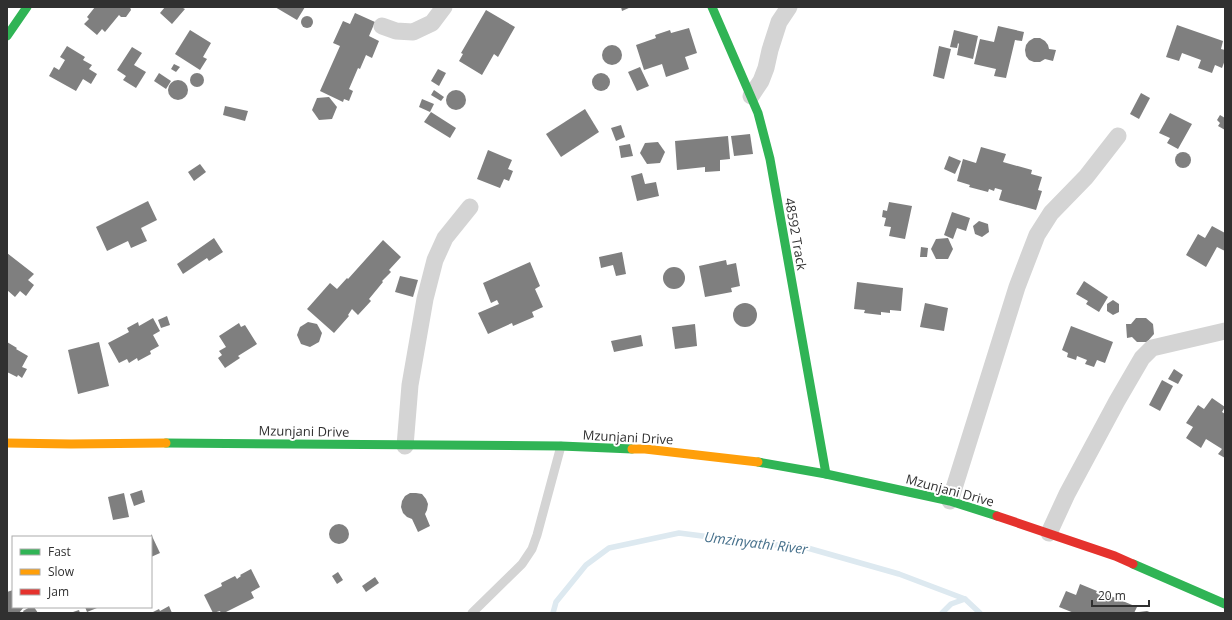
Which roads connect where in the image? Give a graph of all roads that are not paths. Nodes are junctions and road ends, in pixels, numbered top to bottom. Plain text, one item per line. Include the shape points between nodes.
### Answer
1 (27, 7) edge
2 (444, 7) edge
3 (712, 7) edge
4 (789, 7) edge
5 (382, 26) dead end
6 (7, 36) edge
7 (751, 96) junction
8 (1118, 136) dead end
9 (470, 207) dead end
10 (1225, 331) edge
11 (7, 443) edge
12 (405, 446) junction
13 (561, 446) junction
14 (826, 474) junction
15 (950, 501) junction
16 (1049, 533) junction
17 (1225, 604) edge
18 (472, 613) edge

1 - 6 main road
2 - 5 street via 432,23 413,32 396,31
3 - 7 main road, 48592 Track
4 - 7 street via 779,22 766,68
7 - 14 main road, 48592 Track via 770,159
8 - 15 street via 1086,177 1051,213 1037,235 1017,287
9 - 12 street via 445,238 435,260 425,299 410,385
10 - 16 street via 1152,348 1142,358 1067,494
11 - 12 main road, Mzunjani Drive
12 - 13 main road, Mzunjani Drive
13 - 14 main road, Mzunjani Drive via 645,449 761,462
13 - 18 lane via 532,549 522,564
14 - 15 main road, Mzunjani Drive
15 - 16 main road, Mzunjani Drive
16 - 17 main road, Mzunjani Drive via 1114,556

